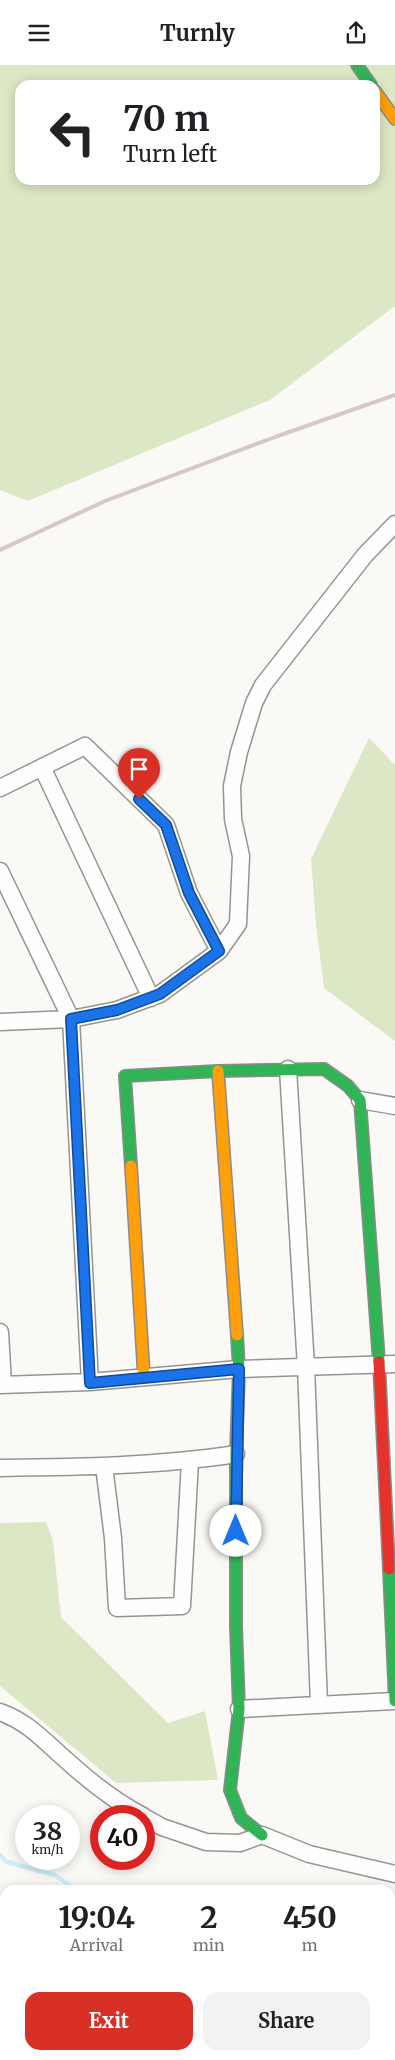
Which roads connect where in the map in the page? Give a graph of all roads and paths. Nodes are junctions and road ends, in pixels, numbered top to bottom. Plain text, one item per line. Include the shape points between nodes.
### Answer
1 (357, 65) edge
2 (368, 80) edge
3 (380, 98) edge
4 (395, 119) edge
5 (395, 524) edge
6 (42, 767) junction
7 (0, 788) edge
8 (0, 871) edge
9 (219, 951) junction
10 (151, 998) junction
11 (71, 1019) junction
12 (0, 1021) edge
13 (288, 1069) junction
14 (218, 1071) junction
15 (360, 1100) junction
16 (395, 1106) edge
17 (0, 1332) edge
18 (387, 1364) edge
19 (306, 1367) junction
20 (239, 1369) junction
21 (144, 1377) junction
22 (90, 1383) junction
23 (2, 1384) edge
24 (236, 1454) junction
25 (190, 1461) junction
26 (104, 1466) junction
27 (0, 1468) edge
28 (394, 1701) edge
29 (319, 1704) junction
30 (239, 1709) junction
31 (0, 1712) edge
32 (122, 1805) edge
33 (155, 1823) edge
34 (262, 1835) junction
35 (395, 1875) edge

1 - 2 main road
3 - 4 main road
5 - 9 street via 365,555 263,685 254,703 232,786 233,819 240,856 238,924
6 - 7 street
6 - 9 street via 85,746 166,825 189,893
6 - 10 street
8 - 11 street
9 - 10 street
10 - 11 street via 117,1010
11 - 12 street
11 - 22 street
13 - 14 main road
13 - 15 main road via 324,1069 348,1086
13 - 19 street
14 - 20 main road
14 - 21 main road via 125,1076
15 - 16 street
15 - 18 main road
17 - 23 street
18 - 19 street
18 - 28 main road
19 - 20 street
19 - 29 street
20 - 21 street
20 - 24 main road
21 - 22 street
22 - 23 street
24 - 25 street
24 - 30 main road
25 - 26 street
25 - 26 street via 182,1605 116,1608 113,1538
26 - 27 street
28 - 29 street
29 - 30 street
30 - 34 main road via 230,1790 241,1817
31 - 32 street via 34,1729 91,1782
33 - 34 street via 206,1842 240,1843
34 - 35 street via 310,1854

